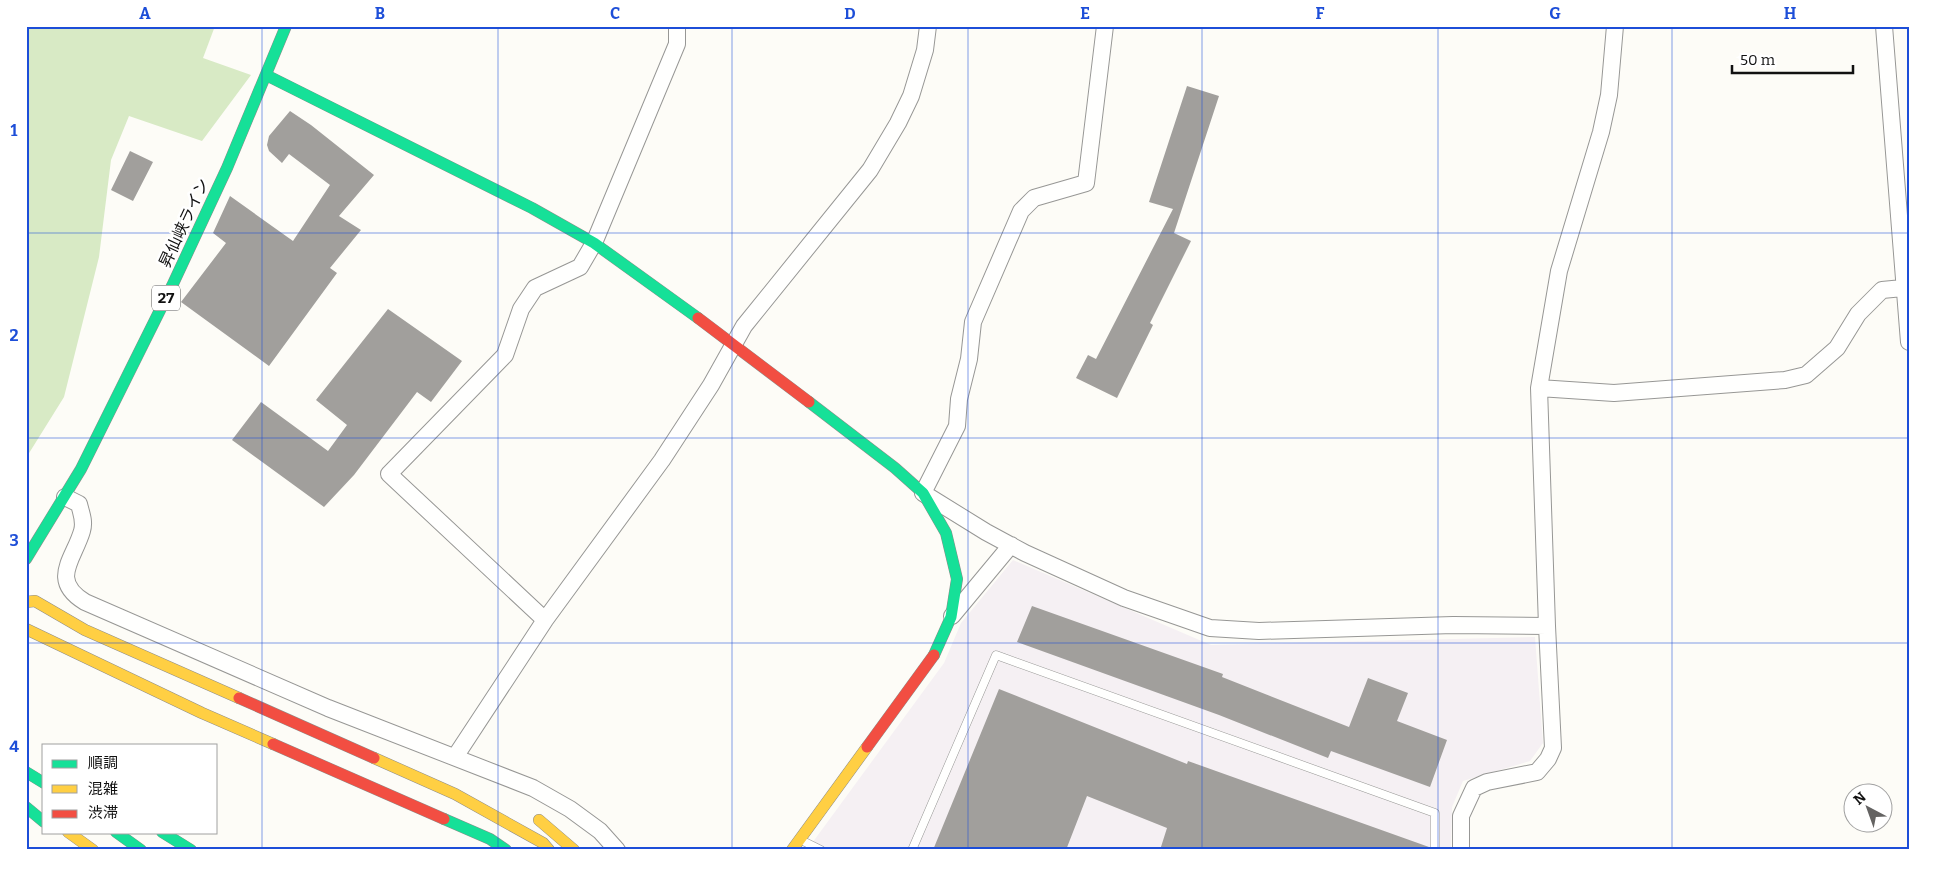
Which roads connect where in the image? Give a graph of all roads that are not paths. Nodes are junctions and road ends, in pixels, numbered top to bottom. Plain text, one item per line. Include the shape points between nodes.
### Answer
1 (286, 26) edge
2 (677, 26) edge
3 (928, 26) edge
4 (1105, 26) edge
5 (1615, 26) edge
6 (1884, 26) edge
7 (266, 75) junction
8 (594, 243) junction
9 (1905, 265) edge
10 (1903, 288) junction
11 (1909, 342) edge
12 (733, 345) junction
13 (1539, 388) junction
14 (923, 493) junction
15 (64, 497) junction
16 (1011, 545) junction
17 (26, 559) edge
18 (26, 602) edge
19 (951, 617) junction
20 (545, 620) junction
21 (1547, 626) junction
22 (26, 629) edge
23 (214, 687) junction
24 (202, 713) junction
25 (454, 756) junction
26 (26, 772) edge
27 (42, 782) edge
28 (465, 787) dead end
29 (429, 800) dead end
30 (26, 805) edge
31 (465, 814) dead end
32 (525, 814) dead end
33 (42, 815) edge
34 (42, 820) edge
35 (58, 834) edge
36 (71, 834) edge
37 (119, 834) edge
38 (165, 834) edge
39 (800, 839) junction
40 (76, 850) edge
41 (94, 850) edge
42 (141, 850) edge
43 (191, 850) edge
44 (506, 850) edge
45 (532, 850) edge
46 (549, 850) edge
47 (574, 850) edge
48 (617, 850) edge
49 (792, 850) edge
50 (821, 850) edge
51 (912, 850) edge
52 (1435, 850) edge
53 (1461, 850) edge

1 - 7 main road, 昇仙峡ライン / 27
2 - 8 street via 677,44
3 - 12 street via 925,50 911,96 870,170 744,326
4 - 14 street via 1086,183 1034,198 1021,210 973,322 970,359 958,399 957,426
5 - 13 street via 1609,95 1559,270
6 - 9 street
7 - 8 main road via 532,208
7 - 15 main road, 昇仙峡ライン / 27 via 176,278
8 - 12 main road
8 - 20 street via 580,267 535,288 521,309 505,355 389,474
9 - 10 street
10 - 11 street
10 - 13 street via 1882,290 1858,314 1837,348 1806,375 1785,380 1614,394
12 - 14 main road via 895,468
12 - 20 street via 662,460
13 - 21 street
14 - 16 street
14 - 19 main road via 946,533 957,580
15 - 17 main road, 昇仙峡ライン / 27
15 - 25 street via 78,504 83,519 66,571 72,594 328,708
16 - 19 street
16 - 21 street via 1124,598 1210,628 1259,631 1453,625
18 - 23 main road via 35,602 85,630
19 - 39 main road via 933,658
20 - 25 street
21 - 53 street via 1553,748 1537,772 1487,782 1474,788 1461,816
22 - 24 main road
23 - 28 main road
23 - 46 main road via 454,794 543,843
24 - 29 main road
24 - 44 main road via 490,839
25 - 48 street via 540,792 570,809 600,831
26 - 27 main road
30 - 33 main road
30 - 34 main road
31 - 45 main road via 483,820
32 - 47 main road via 542,822
35 - 40 main road
36 - 41 main road
37 - 42 main road
38 - 43 main road
39 - 49 main road
39 - 50 lane
51 - 52 lane via 996,655 1435,813

